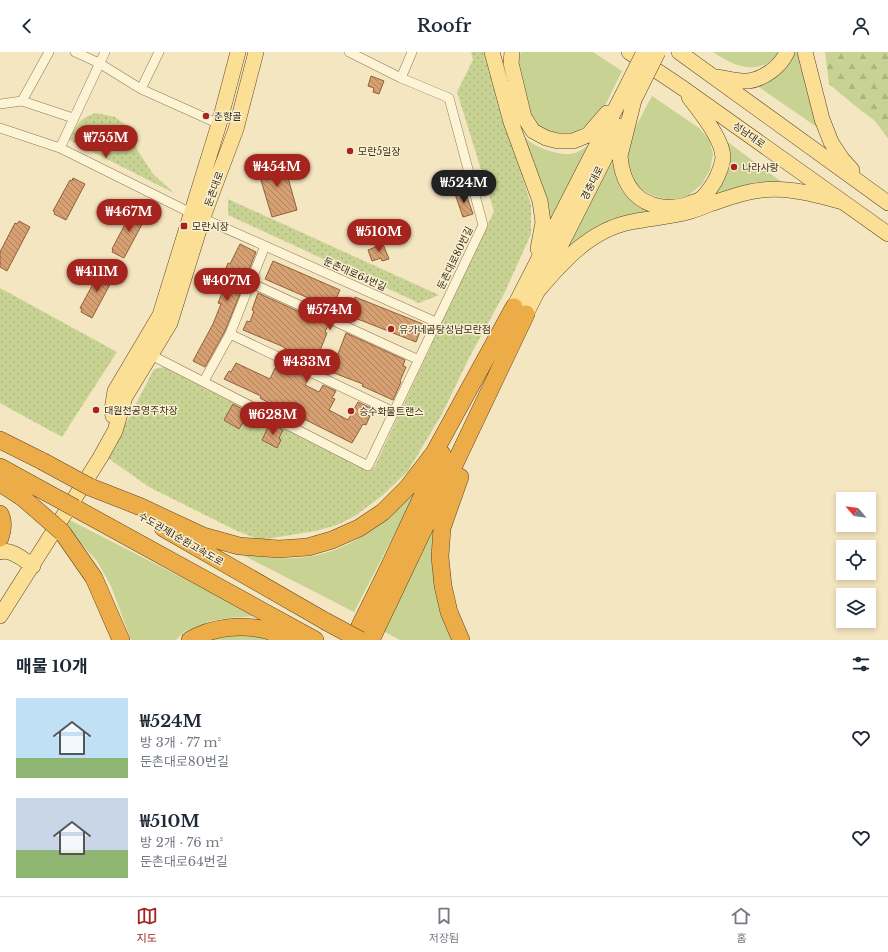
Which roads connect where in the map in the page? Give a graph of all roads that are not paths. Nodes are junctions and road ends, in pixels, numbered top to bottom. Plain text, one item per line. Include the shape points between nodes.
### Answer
1 (49, 52) edge
2 (75, 52) edge
3 (105, 52) edge
4 (159, 52) edge
5 (238, 52) edge
6 (256, 52) edge
7 (349, 52) edge
8 (412, 52) edge
9 (492, 52) edge
10 (512, 52) edge
11 (629, 52) edge
12 (644, 52) edge
13 (658, 52) edge
14 (679, 52) edge
15 (788, 52) edge
16 (805, 52) edge
17 (99, 63) junction
18 (715, 77) junction
19 (401, 78) junction
20 (141, 89) junction
21 (684, 89) junction
22 (628, 98) junction
23 (22, 101) junction
24 (0, 104) edge
25 (73, 118) junction
26 (219, 124) junction
27 (0, 128) edge
28 (60, 148) junction
29 (875, 194) junction
30 (843, 202) junction
31 (888, 203) edge
32 (197, 215) junction
33 (888, 234) edge
34 (264, 246) junction
35 (536, 264) junction
36 (250, 283) junction
37 (536, 293) junction
38 (520, 311) junction
39 (436, 322) junction
40 (230, 334) junction
41 (151, 355) junction
42 (419, 360) junction
43 (484, 363) junction
44 (495, 377) junction
45 (204, 382) junction
46 (394, 412) junction
47 (115, 431) junction
48 (0, 440) edge
49 (0, 468) edge
50 (0, 482) edge
51 (90, 487) junction
52 (26, 491) junction
53 (0, 514) edge
54 (0, 538) edge
55 (0, 552) edge
56 (33, 566) junction
57 (0, 616) edge
58 (121, 640) edge
59 (190, 640) edge
60 (289, 640) edge
61 (315, 640) edge
62 (353, 640) edge
63 (360, 640) edge
64 (371, 640) edge
65 (461, 640) edge

1 - 23 street
2 - 17 street
3 - 17 street
4 - 20 street
5 - 26 main road, 둔촌대로
6 - 32 main road, 둔촌대로 via 236,129
7 - 19 street, 둔촌대로80번길
8 - 19 street
9 - 35 main road via 511,122 540,201 543,222
10 - 22 main road via 511,63 524,117 533,131 546,138 573,142 588,135
11 - 21 main road, 성남대로
12 - 22 main road, 경충대로, bridge
13 - 22 main road, 경충대로, bridge
14 - 18 main road
15 - 18 main road via 785,59 772,71 748,81
16 - 29 main road via 822,119 831,142 842,159
17 - 20 street
17 - 25 street
18 - 29 main road
19 - 39 street, 둔촌대로80번길 via 449,98 483,224
20 - 26 street
21 - 22 main road via 720,144 723,158 711,188 701,199 681,207 663,207 647,202 634,193 625,180 620,156
21 - 30 main road, 성남대로
22 - 35 main road, 경충대로
22 - 37 main road, 경충대로
23 - 24 street
23 - 25 street
25 - 28 street
26 - 32 main road, 둔촌대로
27 - 28 street, 둔촌대로64번길
28 - 32 street, 둔촌대로64번길
29 - 31 main road
30 - 33 main road, 성남대로
30 - 37 main road via 810,193 767,189 689,212 614,226 582,244
32 - 34 street, 둔촌대로64번길
32 - 41 main road, 둔촌대로 via 170,323
32 - 47 main road, 둔촌대로 via 160,316 115,391 112,410
34 - 36 street
34 - 39 street, 둔촌대로64번길
35 - 38 main road, 경충대로
36 - 40 street
36 - 42 street
37 - 38 main road, 경충대로
38 - 43 highway
38 - 44 highway
39 - 42 street, 둔촌대로80번길
40 - 45 street
40 - 46 street
41 - 45 street
41 - 47 main road, 둔촌대로 via 125,397
42 - 46 street, 둔촌대로80번길
43 - 51 highway via 434,453 408,487 383,512 359,528 332,540 308,547 279,549 239,546 203,536
43 - 62 highway
44 - 64 highway
44 - 65 highway via 442,528 440,557 443,586 449,612
45 - 46 street, 둔촌대로80번길 via 368,466
47 - 56 main road, 둔촌대로
48 - 51 highway, 수도권제1순환고속도로, bridge
49 - 52 highway
50 - 52 highway
51 - 63 highway, 수도권제1순환고속도로, bridge
52 - 58 highway, bridge via 62,532 94,578
52 - 61 highway, bridge via 75,508
53 - 54 highway via 3,521
55 - 56 main road via 11,552
56 - 57 main road
59 - 60 highway via 208,632 239,627 266,630

